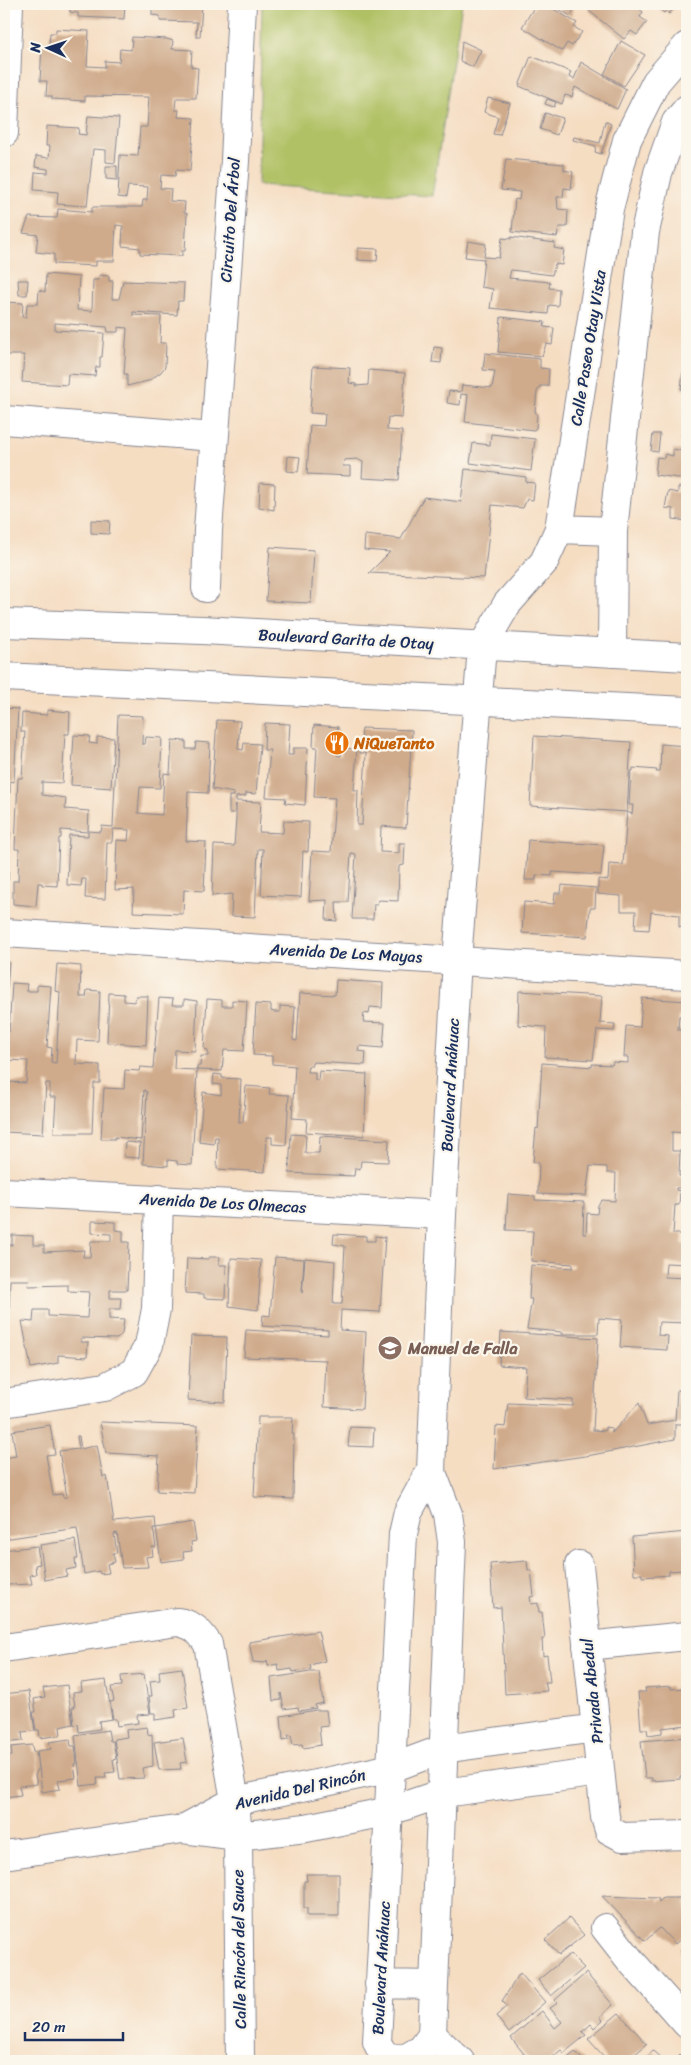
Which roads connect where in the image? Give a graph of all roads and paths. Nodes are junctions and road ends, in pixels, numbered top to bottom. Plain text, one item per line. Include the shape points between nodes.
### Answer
1 (9, 4) edge
2 (242, 4) edge
3 (687, 46) edge
4 (687, 108) edge
5 (4, 134) edge
6 (4, 420) edge
7 (214, 437) junction
8 (559, 529) junction
9 (613, 531) junction
10 (206, 588) dead end
11 (4, 622) edge
12 (482, 647) junction
13 (612, 653) junction
14 (687, 657) edge
15 (4, 677) edge
16 (478, 700) junction
17 (687, 712) edge
18 (4, 932) edge
19 (457, 960) junction
20 (687, 975) edge
21 (4, 1192) edge
22 (159, 1199) junction
23 (442, 1215) junction
24 (4, 1403) edge
25 (431, 1470) junction
26 (579, 1565) dead end
27 (687, 1636) edge
28 (587, 1646) junction
29 (4, 1648) edge
30 (596, 1728) junction
31 (444, 1749) junction
32 (392, 1768) junction
33 (600, 1772) junction
34 (443, 1793) junction
35 (234, 1801) junction
36 (390, 1811) junction
37 (183, 1829) junction
38 (687, 1835) edge
39 (238, 1836) junction
40 (4, 1855) edge
41 (605, 1928) dead end
42 (379, 1984) junction
43 (434, 1986) junction
44 (687, 2024) edge
45 (432, 2035) junction
46 (240, 2061) edge
47 (460, 2061) edge

1 - 5 street
2 - 7 street, Circuito Del Árbol via 235,160
3 - 8 street, Calle Paseo Otay Vista via 656,82 627,140 609,210
4 - 9 street via 676,122 658,174 645,232
6 - 7 street
7 - 10 street, Circuito Del Árbol
8 - 9 street
8 - 12 street, Calle Paseo Otay Vista via 544,562 507,604
9 - 13 street
11 - 12 street, Boulevard Garita de Otay
12 - 13 street, Boulevard Garita de Otay
12 - 16 street, Boulevard Anáhuac
13 - 14 street, Boulevard Garita de Otay
15 - 16 street
16 - 17 street
16 - 19 street, Boulevard Anáhuac
18 - 19 street, Avenida De Los Mayas
19 - 20 street, Avenida De Los Mayas
19 - 23 street, Boulevard Anáhuac
21 - 22 street, Avenida De Los Olmecas
22 - 23 street, Avenida De Los Olmecas
22 - 24 street via 156,1309 149,1345 134,1372 105,1387
23 - 25 street, Boulevard Anáhuac
25 - 31 street, Boulevard Anáhuac via 448,1514 452,1542
25 - 32 street, Boulevard Anáhuac via 408,1512 403,1534
26 - 28 street, Privada Abedul
27 - 28 street
28 - 30 street, Privada Abedul
29 - 35 street, Calle Rincón del Sauce via 177,1622 189,1623 199,1630 208,1644
30 - 31 street, Avenida Del Rincón
30 - 33 street, Privada Abedul
31 - 32 street, Avenida Del Rincón
31 - 34 street, Boulevard Anáhuac
32 - 35 street, Avenida Del Rincón
32 - 36 street, Boulevard Anáhuac
33 - 34 street, Avenida Del Rincón
33 - 38 street, Privada Abedul via 609,1830 622,1837
34 - 36 street, Avenida Del Rincón
34 - 43 street, Boulevard Anáhuac
35 - 37 street, Avenida Del Rincón
35 - 39 street, Calle Rincón del Sauce
36 - 39 street, Avenida Del Rincón via 306,1828
36 - 42 street, Boulevard Anáhuac
37 - 39 street, Avenida Del Rincón
37 - 40 street, Avenida Del Rincón
39 - 46 street, Calle Rincón del Sauce
41 - 44 street
42 - 43 street
42 - 45 street, Boulevard Anáhuac via 377,2042 382,2052 389,2057 404,2059 422,2050
43 - 45 street, Boulevard Anáhuac
45 - 47 street

